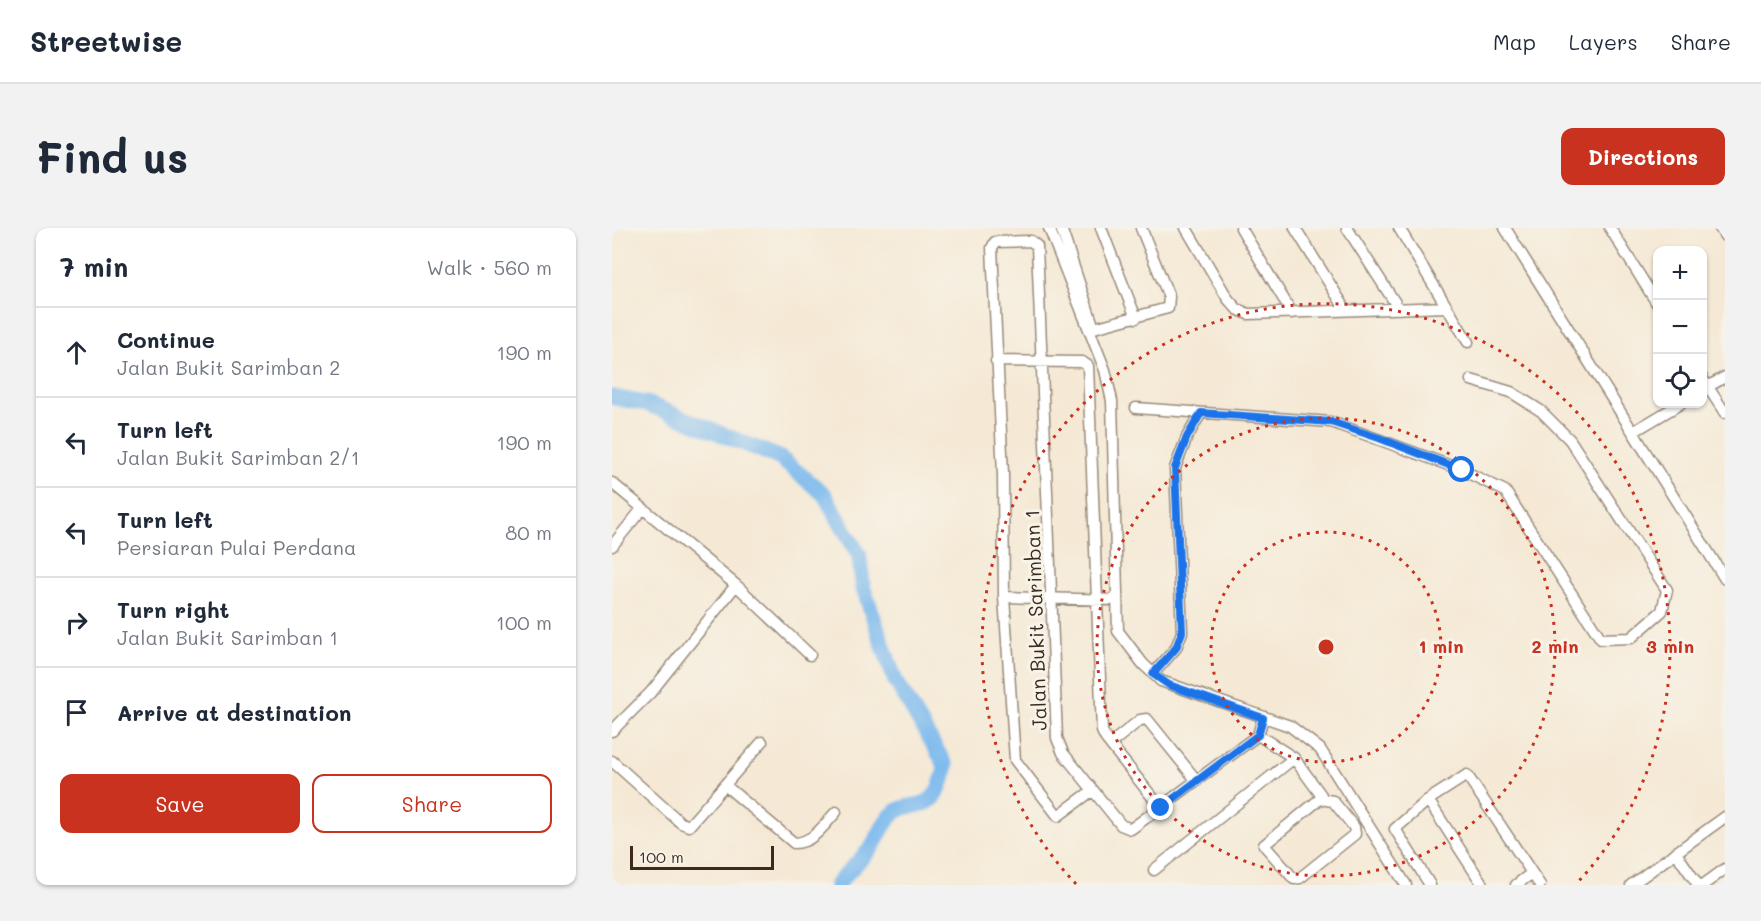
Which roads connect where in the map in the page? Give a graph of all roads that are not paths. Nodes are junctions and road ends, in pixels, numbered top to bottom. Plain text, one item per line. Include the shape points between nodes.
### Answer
1 (1049, 228) edge
2 (1061, 228) edge
3 (1101, 228) edge
4 (1141, 228) edge
5 (1186, 228) edge
6 (1241, 228) edge
7 (1295, 228) edge
8 (1347, 228) edge
9 (1399, 228) edge
10 (1504, 228) edge
11 (1610, 228) edge
12 (1720, 228) edge
13 (1725, 236) edge
14 (1655, 300) edge
15 (1446, 307) junction
16 (1399, 309) junction
17 (1346, 310) junction
18 (1292, 313) junction
19 (1136, 318) junction
20 (1468, 342) dead end
21 (1042, 360) junction
22 (996, 361) junction
23 (1725, 376) edge
24 (1471, 380) dead end
25 (1707, 384) edge
26 (1707, 389) edge
27 (1136, 408) dead end
28 (1673, 408) edge
29 (1201, 413) junction
30 (1725, 413) edge
31 (1633, 432) junction
32 (612, 483) edge
33 (642, 509) junction
34 (612, 546) edge
35 (1725, 579) edge
36 (736, 585) junction
37 (1049, 596) junction
38 (1004, 597) junction
39 (1096, 599) junction
40 (1116, 600) junction
41 (810, 655) dead end
42 (1153, 674) junction
43 (1263, 718) junction
44 (612, 731) edge
45 (1258, 735) junction
46 (762, 742) dead end
47 (1110, 744) junction
48 (1294, 758) junction
49 (612, 761) edge
50 (1197, 781) junction
51 (726, 786) junction
52 (1093, 790) junction
53 (1320, 799) junction
54 (1428, 800) junction
55 (1161, 808) junction
56 (836, 812) dead end
57 (1725, 817) edge
58 (1676, 853) junction
59 (1725, 869) edge
60 (1154, 870) dead end
61 (1532, 873) junction
62 (1406, 885) edge
63 (1430, 885) edge
64 (1483, 885) edge
65 (1516, 885) edge
66 (1540, 885) edge
67 (1631, 885) edge
68 (1698, 885) edge
69 (1703, 885) edge

1 - 40 street via 1105,370 1112,401
2 - 19 street via 1094,328
3 - 19 street
4 - 19 street via 1170,302 1163,311
5 - 18 street via 1237,309 1248,314
6 - 18 street
7 - 17 street
8 - 16 street
9 - 15 street
10 - 31 street
11 - 14 street
12 - 13 street
15 - 16 street
15 - 20 street
16 - 17 street
17 - 18 street
21 - 22 street
21 - 22 street, Jalan Bukit Sarimban 1 via 1037,246 1034,242 999,241 993,244
21 - 37 street, Jalan Bukit Sarimban 1
21 - 39 street via 1082,362 1089,369
22 - 38 street
23 - 25 street
24 - 29 street via 1511,392 1541,411 1570,440 1636,540 1667,591 1662,611 1631,638 1601,639 1505,490 1331,422
26 - 30 street
27 - 29 street
28 - 31 street
29 - 42 street via 1175,468 1182,632 1176,648
31 - 35 street
32 - 33 street
33 - 34 street
33 - 36 street
36 - 41 street
36 - 44 street via 651,692
37 - 38 street
37 - 39 street
37 - 52 street, Jalan Bukit Sarimban 1 via 1057,738 1063,753
38 - 52 street via 1015,760 1058,816
39 - 40 street
39 - 47 street via 1102,731
40 - 42 street via 1118,631
42 - 43 street via 1169,685
43 - 45 street
43 - 62 street via 1290,726 1320,749
45 - 48 street
45 - 50 street, Jalan Bukit Sarimban 1
46 - 51 street
47 - 50 street via 1140,720 1147,719
47 - 55 street
48 - 53 street via 1320,791
48 - 60 street
49 - 51 street via 689,826
50 - 55 street, Jalan Bukit Sarimban 1
51 - 56 street via 794,843 811,838
52 - 55 street, Jalan Bukit Sarimban 1 via 1125,829 1136,827
53 - 53 street via 1264,845 1297,879 1353,837 1354,827 1333,801
54 - 61 street via 1462,776 1472,778
54 - 63 street via 1395,829
54 - 64 street
57 - 58 street
58 - 67 street
58 - 68 street
59 - 69 street
61 - 65 street
61 - 66 street

